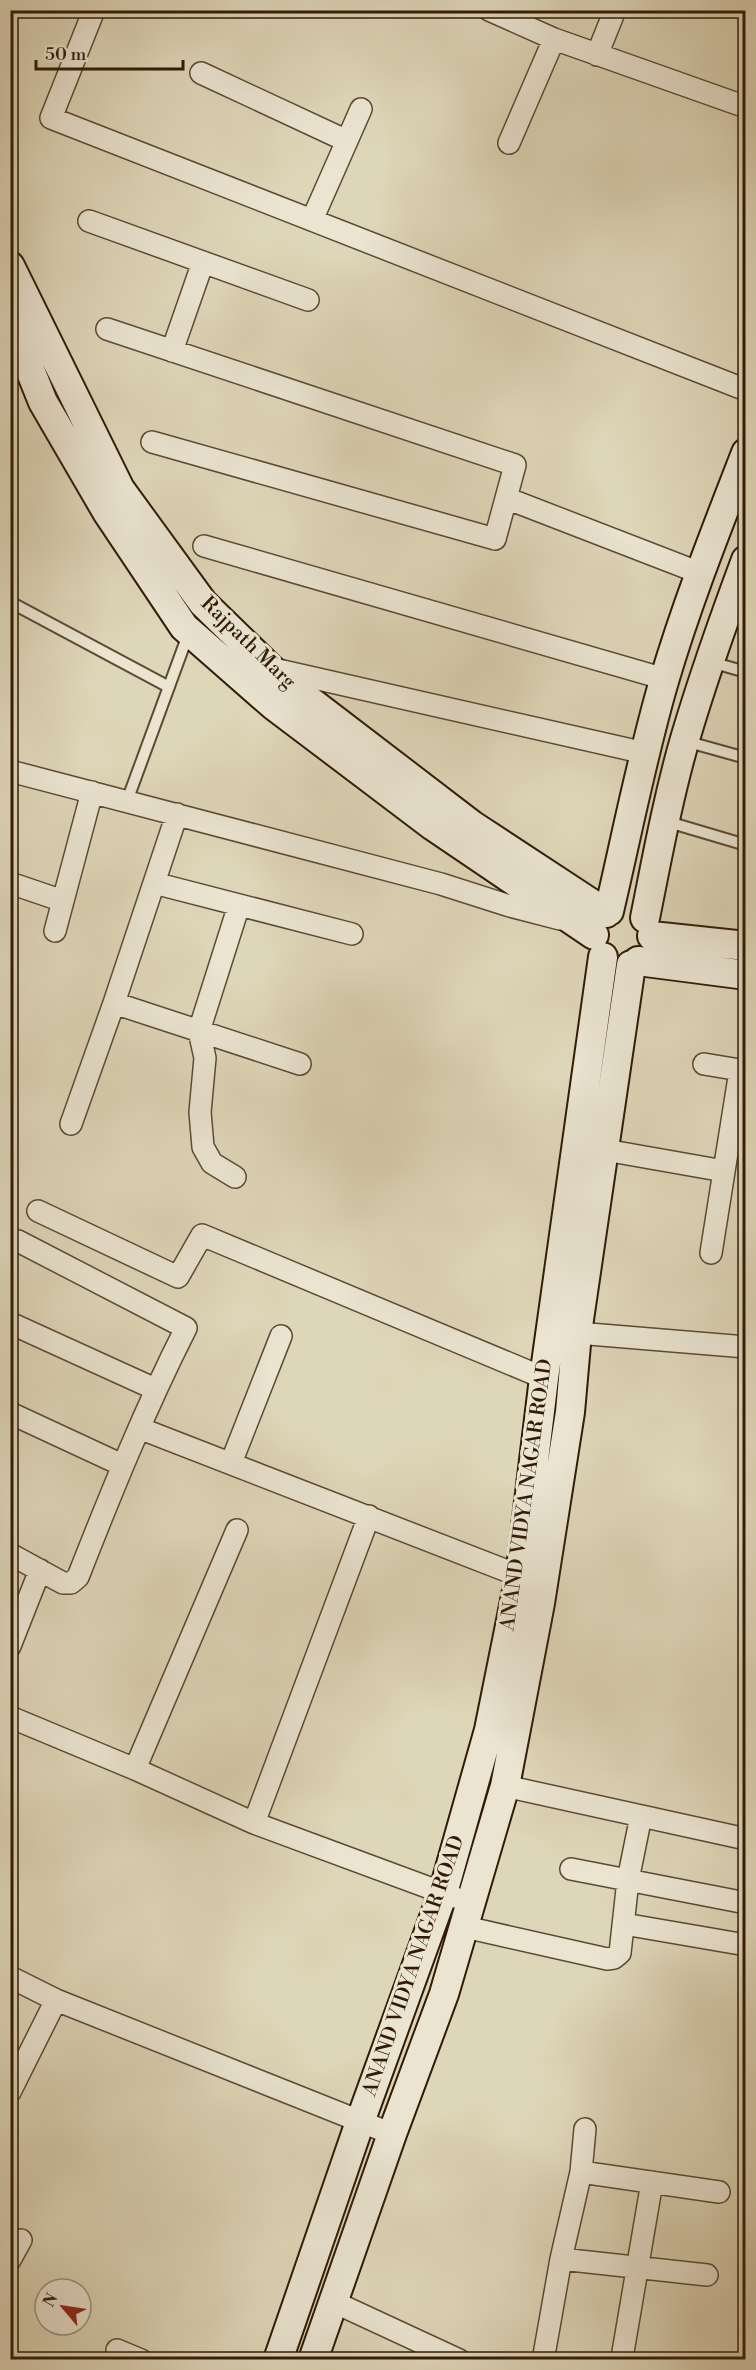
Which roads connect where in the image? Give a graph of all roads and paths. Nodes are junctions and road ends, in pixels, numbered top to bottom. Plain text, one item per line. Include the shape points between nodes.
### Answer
1 (94, 10) edge
2 (489, 10) edge
3 (615, 10) edge
4 (554, 39) junction
5 (597, 55) junction
6 (201, 73) dead end
7 (746, 107) edge
8 (361, 109) dead end
9 (347, 141) junction
10 (509, 143) dead end
11 (312, 220) junction
12 (89, 221) dead end
13 (203, 262) junction
14 (10, 266) edge
15 (308, 300) dead end
16 (10, 320) edge
17 (107, 329) dead end
18 (172, 351) junction
19 (746, 390) edge
20 (152, 442) dead end
21 (746, 453) edge
22 (506, 498) junction
23 (204, 546) dead end
24 (746, 560) edge
25 (700, 573) junction
26 (10, 602) edge
27 (738, 603) edge
28 (189, 632) junction
29 (708, 662) junction
30 (270, 669) junction
31 (746, 672) edge
32 (665, 679) junction
33 (169, 687) junction
34 (684, 741) junction
35 (645, 753) junction
36 (746, 758) edge
37 (10, 771) edge
38 (92, 792) junction
39 (127, 801) junction
40 (177, 814) junction
41 (665, 821) junction
42 (746, 845) edge
43 (10, 883) edge
44 (154, 883) junction
45 (63, 901) junction
46 (238, 905) junction
47 (648, 927) junction
48 (599, 928) junction
49 (55, 931) dead end
50 (352, 934) dead end
51 (746, 946) edge
52 (634, 963) junction
53 (746, 975) edge
54 (114, 1003) junction
55 (199, 1030) junction
56 (300, 1064) dead end
57 (704, 1064) dead end
58 (743, 1071) edge
59 (71, 1124) dead end
60 (605, 1150) junction
61 (724, 1171) junction
62 (235, 1176) dead end
63 (38, 1211) dead end
64 (18, 1241) dead end
65 (711, 1253) dead end
66 (10, 1323) edge
67 (577, 1333) junction
68 (281, 1336) dead end
69 (746, 1347) edge
70 (544, 1378) junction
71 (155, 1389) junction
72 (10, 1413) edge
73 (140, 1428) junction
74 (231, 1463) junction
75 (122, 1465) junction
76 (369, 1516) junction
77 (237, 1530) dead end
78 (10, 1554) edge
79 (40, 1570) junction
80 (520, 1576) junction
81 (10, 1646) edge
82 (10, 1717) edge
83 (135, 1769) junction
84 (505, 1786) junction
85 (641, 1816) junction
86 (254, 1823) junction
87 (746, 1839) edge
88 (571, 1869) dead end
89 (628, 1880) junction
90 (443, 1893) junction
91 (746, 1903) edge
92 (468, 1915) junction
93 (624, 1924) junction
94 (746, 1946) edge
95 (10, 1977) edge
96 (56, 2000) junction
97 (10, 2092) edge
98 (360, 2122) junction
99 (585, 2129) dead end
100 (392, 2134) junction
101 (581, 2172) junction
102 (652, 2182) junction
103 (719, 2192) dead end
104 (21, 2240) dead end
105 (561, 2259) junction
106 (10, 2260) edge
107 (638, 2267) junction
108 (707, 2275) dead end
109 (334, 2302) junction
110 (117, 2350) dead end
111 (623, 2352) dead end
112 (141, 2360) edge
113 (278, 2360) edge
114 (314, 2360) edge
115 (459, 2360) edge
116 (542, 2360) edge

1 - 11 street via 51,118
2 - 4 street
3 - 5 street
4 - 5 street
4 - 10 street
5 - 7 street
6 - 9 street
8 - 9 street
9 - 11 street
11 - 19 street
12 - 13 street
13 - 15 street
13 - 18 street
14 - 30 main road, Rajpath Marg via 120,489 203,603
16 - 28 main road, Rajpath Marg via 43,402 106,512
17 - 18 street
18 - 22 street via 515,465
20 - 22 street via 495,539
21 - 25 main road, ANAND VIDYA NAGAR ROAD
22 - 25 street
23 - 32 street
24 - 27 main road
25 - 32 main road, ANAND VIDYA NAGAR ROAD
26 - 33 lane
27 - 29 main road
28 - 33 lane
28 - 48 main road, Rajpath Marg via 273,705 433,826
29 - 31 lane
29 - 34 main road
30 - 35 street
30 - 48 main road, Rajpath Marg
32 - 35 main road, ANAND VIDYA NAGAR ROAD
33 - 39 lane
34 - 36 lane
34 - 41 main road
35 - 48 main road, ANAND VIDYA NAGAR ROAD
37 - 38 street
38 - 39 street
38 - 45 street
39 - 40 street
40 - 44 street
40 - 48 street
41 - 42 lane
41 - 47 main road
43 - 45 street
44 - 46 street
44 - 54 street
45 - 49 street
46 - 50 street
46 - 55 street
47 - 48 main road via 639,912 627,907
47 - 51 main road
47 - 52 main road via 652,940 645,956
48 - 52 main road via 615,965
48 - 70 main road, ANAND VIDYA NAGAR ROAD
52 - 53 main road
52 - 60 main road, ANAND VIDYA NAGAR ROAD
54 - 55 street
54 - 59 street
55 - 56 street
55 - 62 street via 205,1058 200,1112 203,1147 212,1163
57 - 58 street
58 - 61 street
60 - 61 street
60 - 67 main road, ANAND VIDYA NAGAR ROAD
61 - 65 street
63 - 70 street via 178,1277 202,1234
64 - 71 street via 186,1328
66 - 71 street
67 - 69 street
67 - 84 main road, ANAND VIDYA NAGAR ROAD via 570,1412 540,1603
68 - 74 street
70 - 80 main road, ANAND VIDYA NAGAR ROAD
71 - 73 street
72 - 75 street
73 - 74 street
73 - 75 street
74 - 76 street
75 - 79 street via 78,1577 63,1583
76 - 80 street
76 - 86 street
77 - 83 street
78 - 79 street
79 - 81 street
80 - 90 main road, ANAND VIDYA NAGAR ROAD via 489,1730
82 - 83 street
83 - 86 street
84 - 85 street
84 - 92 main road, ANAND VIDYA NAGAR ROAD
85 - 87 street
85 - 89 street
86 - 90 street
88 - 89 street
89 - 91 street
89 - 93 street
90 - 92 street
90 - 98 main road, ANAND VIDYA NAGAR ROAD
92 - 93 street via 607,1959 620,1953
92 - 100 main road, ANAND VIDYA NAGAR ROAD via 444,1994
93 - 94 street
95 - 96 street
96 - 97 street
96 - 98 street
98 - 100 street
98 - 113 main road, ANAND VIDYA NAGAR ROAD
99 - 101 street
100 - 109 main road, ANAND VIDYA NAGAR ROAD
101 - 102 street
101 - 105 street
102 - 103 street
102 - 107 street
104 - 106 street
105 - 107 street
105 - 116 street
107 - 108 street
107 - 111 street
109 - 114 main road, ANAND VIDYA NAGAR ROAD
109 - 115 street
110 - 112 street

